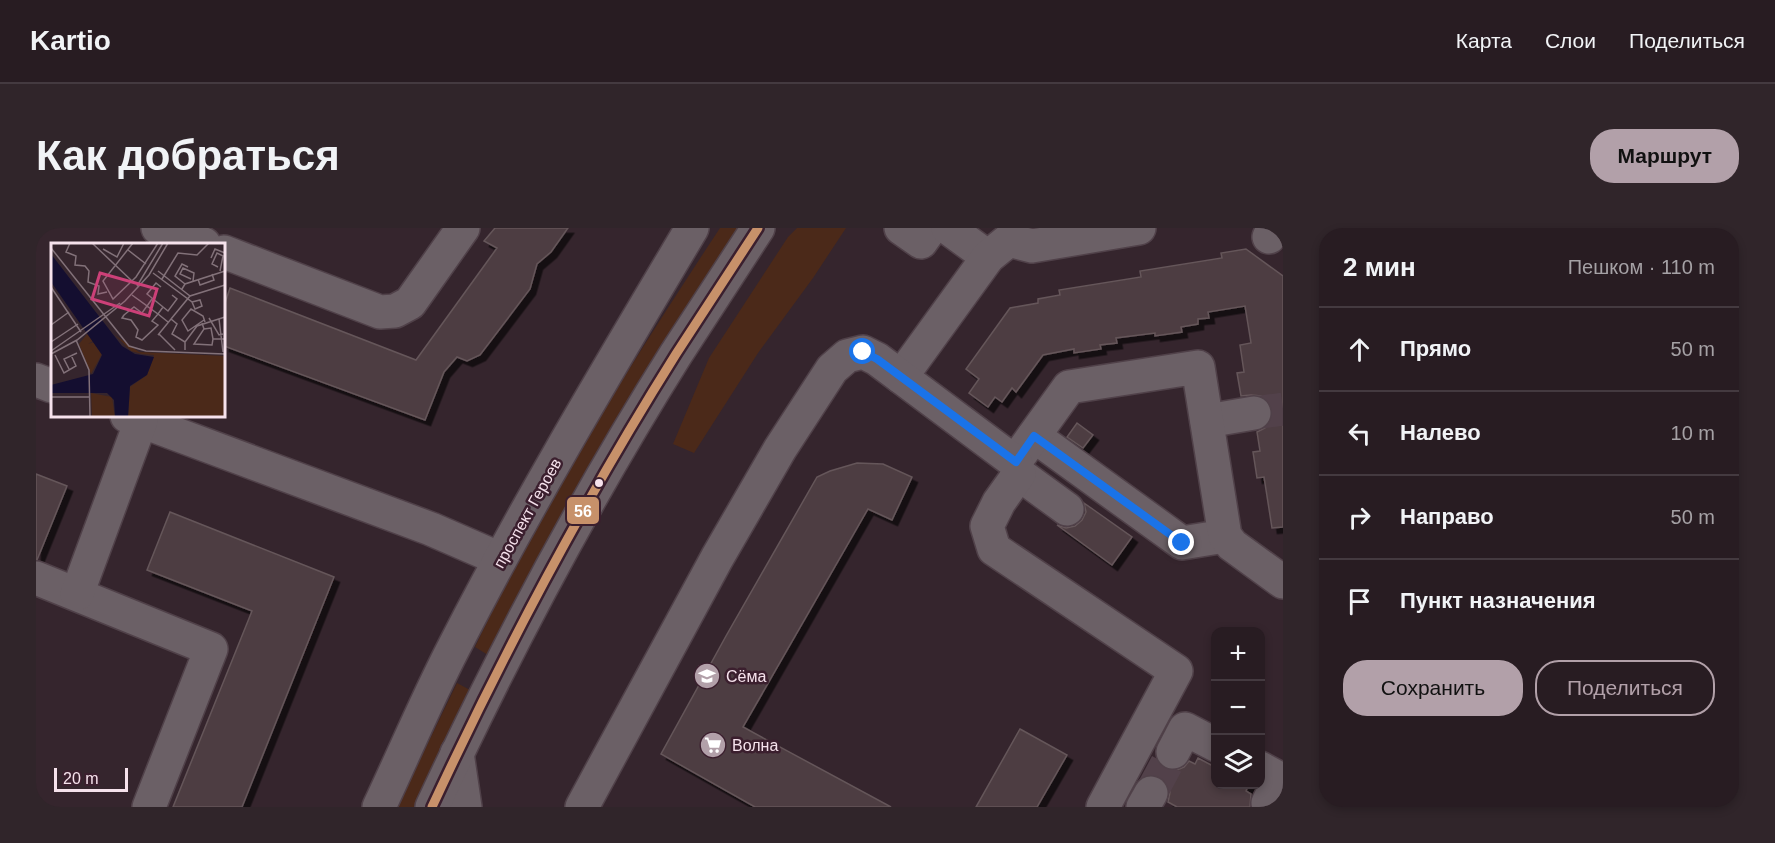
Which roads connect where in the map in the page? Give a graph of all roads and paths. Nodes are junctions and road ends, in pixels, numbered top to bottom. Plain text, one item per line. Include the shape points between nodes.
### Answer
1 (158, 228) edge
2 (463, 228) edge
3 (692, 228) edge
4 (758, 228) edge
5 (901, 228) edge
6 (931, 228) edge
7 (948, 228) edge
8 (1139, 228) edge
9 (201, 243) edge
10 (225, 252) edge
11 (988, 257) junction
12 (901, 377) junction
13 (36, 380) edge
14 (51, 386) edge
15 (1254, 413) tunnel mouth
16 (137, 417) edge
17 (1207, 421) junction
18 (1020, 464) junction
19 (1064, 515) dead end
20 (1225, 536) junction
21 (500, 559) junction
22 (36, 578) edge
23 (1283, 582) edge
24 (77, 594) junction
25 (1155, 711) junction
26 (1211, 744) edge
27 (457, 753) junction
28 (1265, 771) edge
29 (1268, 803) dead end
30 (149, 807) edge
31 (379, 807) edge
32 (432, 807) edge
33 (465, 807) edge
34 (582, 807) edge
35 (1103, 807) edge

1 - 9 street
2 - 10 street via 410,303 380,312
3 - 21 street, проспект Героев
4 - 27 street via 603,477
5 - 6 street via 921,242
7 - 11 street
8 - 11 street via 1032,246 1009,240
11 - 12 street
12 - 18 street
12 - 34 street via 863,352 847,356 832,369 774,459
13 - 14 street
15 - 17 street
16 - 21 street
16 - 24 street
17 - 18 street via 1198,367 1069,387
17 - 20 street
18 - 19 street
18 - 20 street via 1182,543
18 - 25 street via 987,526 994,549 1176,671
20 - 23 street
21 - 31 street, проспект Героев
22 - 24 street
24 - 30 street via 210,649
25 - 26 street via 1179,740
25 - 35 street
27 - 32 street
27 - 33 street
28 - 29 street via 1280,779

